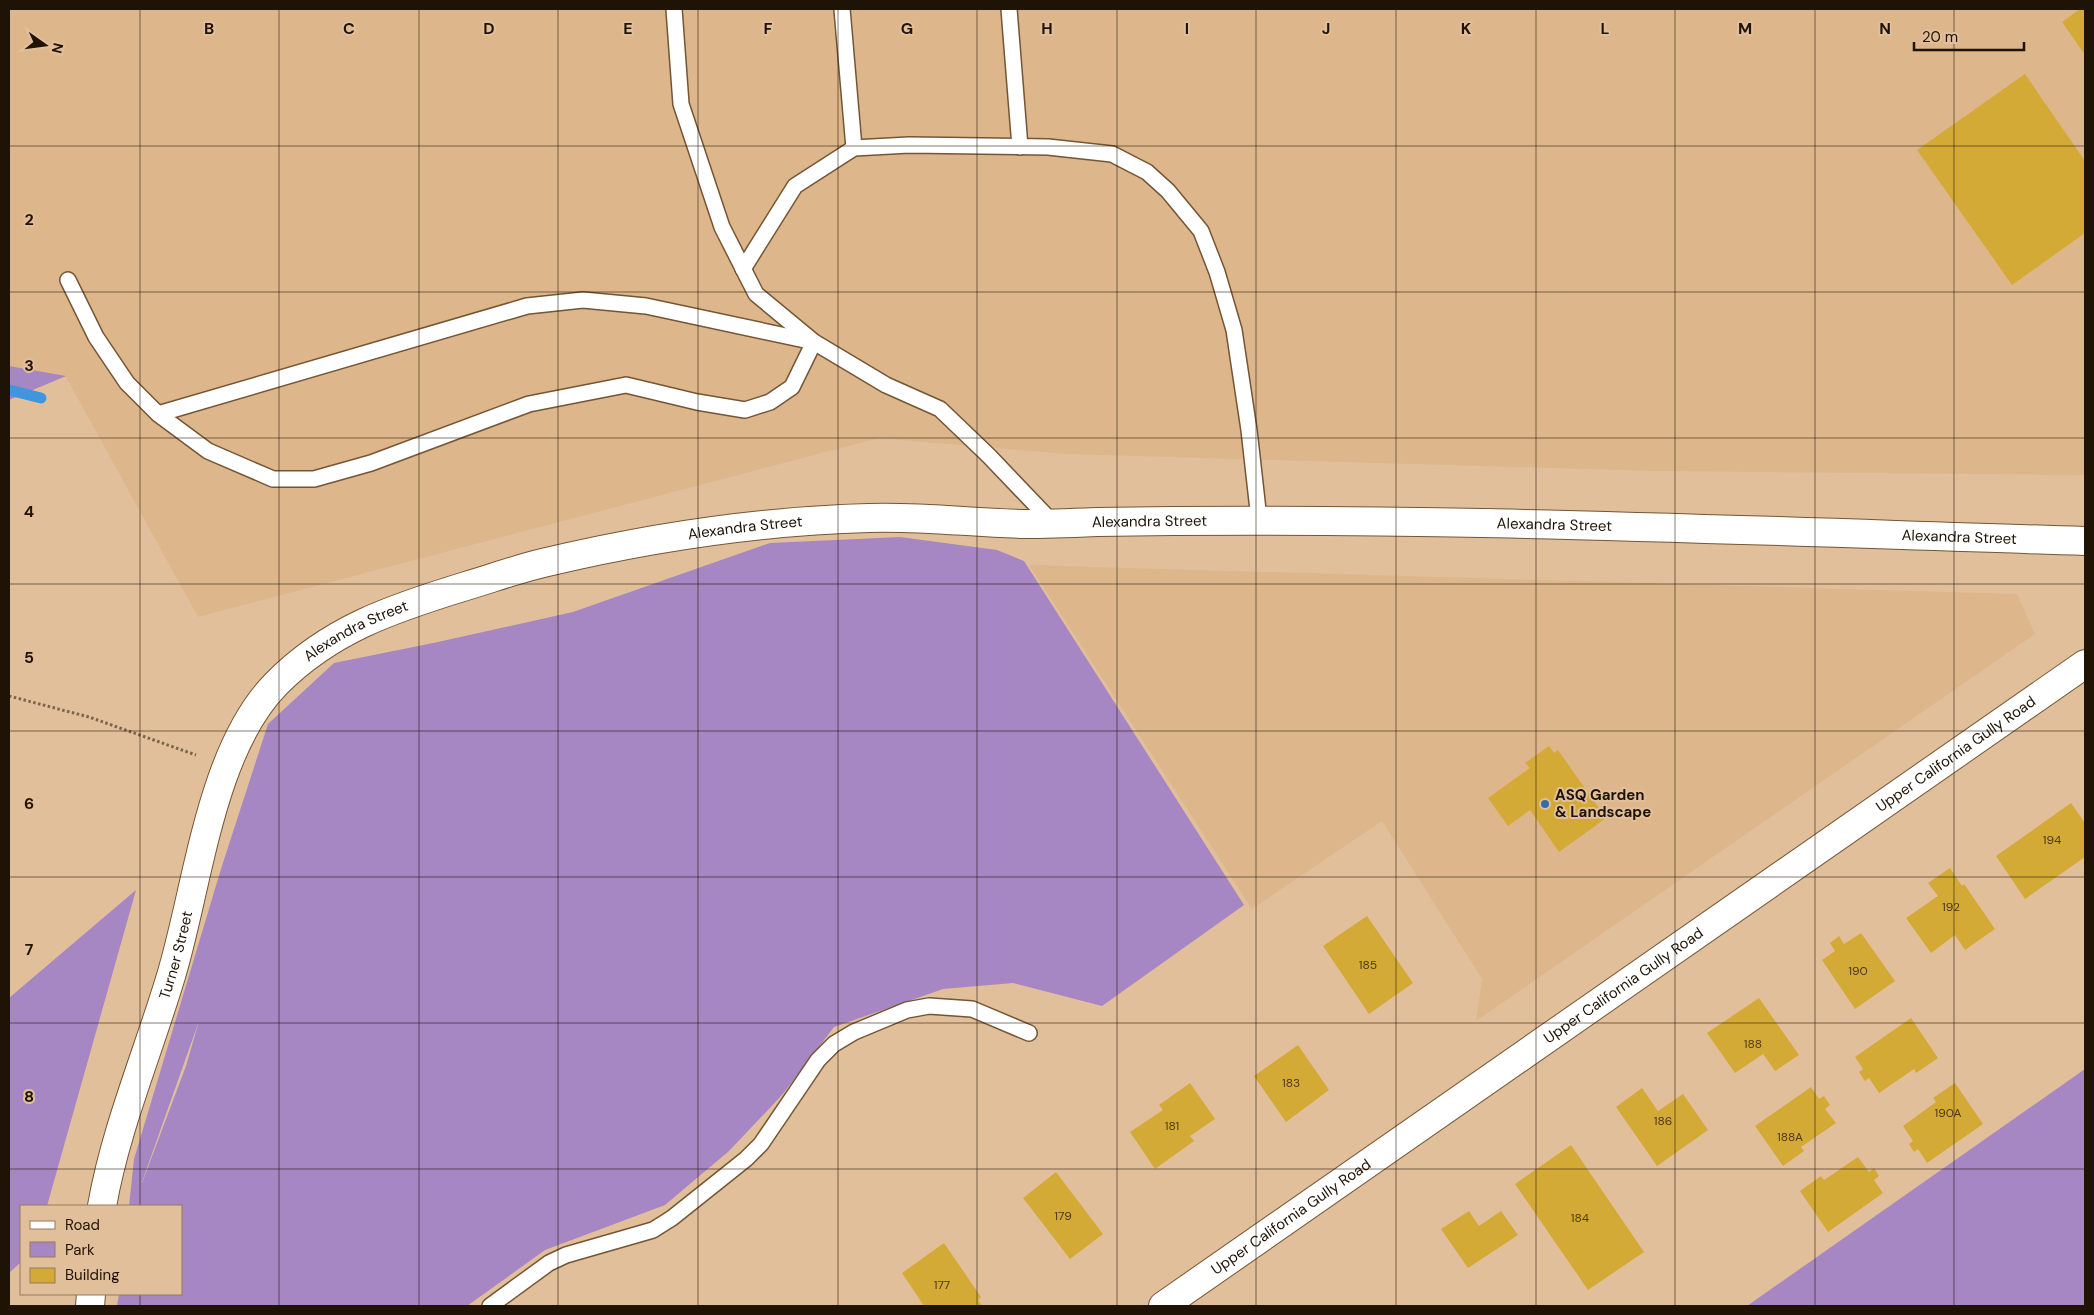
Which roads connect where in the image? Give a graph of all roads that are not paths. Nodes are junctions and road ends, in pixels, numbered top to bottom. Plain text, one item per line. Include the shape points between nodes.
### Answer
1 (674, 9) edge
2 (842, 9) edge
3 (1009, 9) edge
4 (1020, 147) junction
5 (854, 148) junction
6 (743, 269) junction
7 (68, 280) dead end
8 (814, 342) junction
9 (158, 414) junction
10 (1259, 519) junction
11 (1052, 523) junction
12 (2085, 540) edge
13 (2085, 664) edge
14 (257, 705) joint
15 (1029, 1033) dead end
16 (102, 1205) edge
17 (490, 1306) edge
18 (1163, 1306) edge

1 - 6 lane via 681,104 722,226
2 - 5 lane
3 - 4 lane
4 - 5 lane via 909,145
4 - 10 lane via 1112,154 1147,172 1168,191 1200,231 1217,272 1234,330
5 - 6 lane via 794,186
6 - 8 lane via 756,294
7 - 9 lane via 96,337 127,383
8 - 9 lane via 646,306 582,300 527,306
8 - 9 lane via 792,387 770,402 745,410 626,384 529,404 371,463 314,480 274,479 208,451
8 - 11 lane via 886,385 940,410
10 - 11 street, Alexandra Street
10 - 12 street, Alexandra Street
11 - 14 street, Alexandra Street via 876,517 806,521 730,527 542,563 439,594 354,626 303,660
13 - 18 street, Upper California Gully Road
14 - 16 street, Turner Street via 236,741 227,766 170,978 115,1144
15 - 17 lane via 972,1009 929,1006 907,1010 854,1032 834,1044 818,1060 761,1144 746,1160 672,1218 653,1230 566,1255

